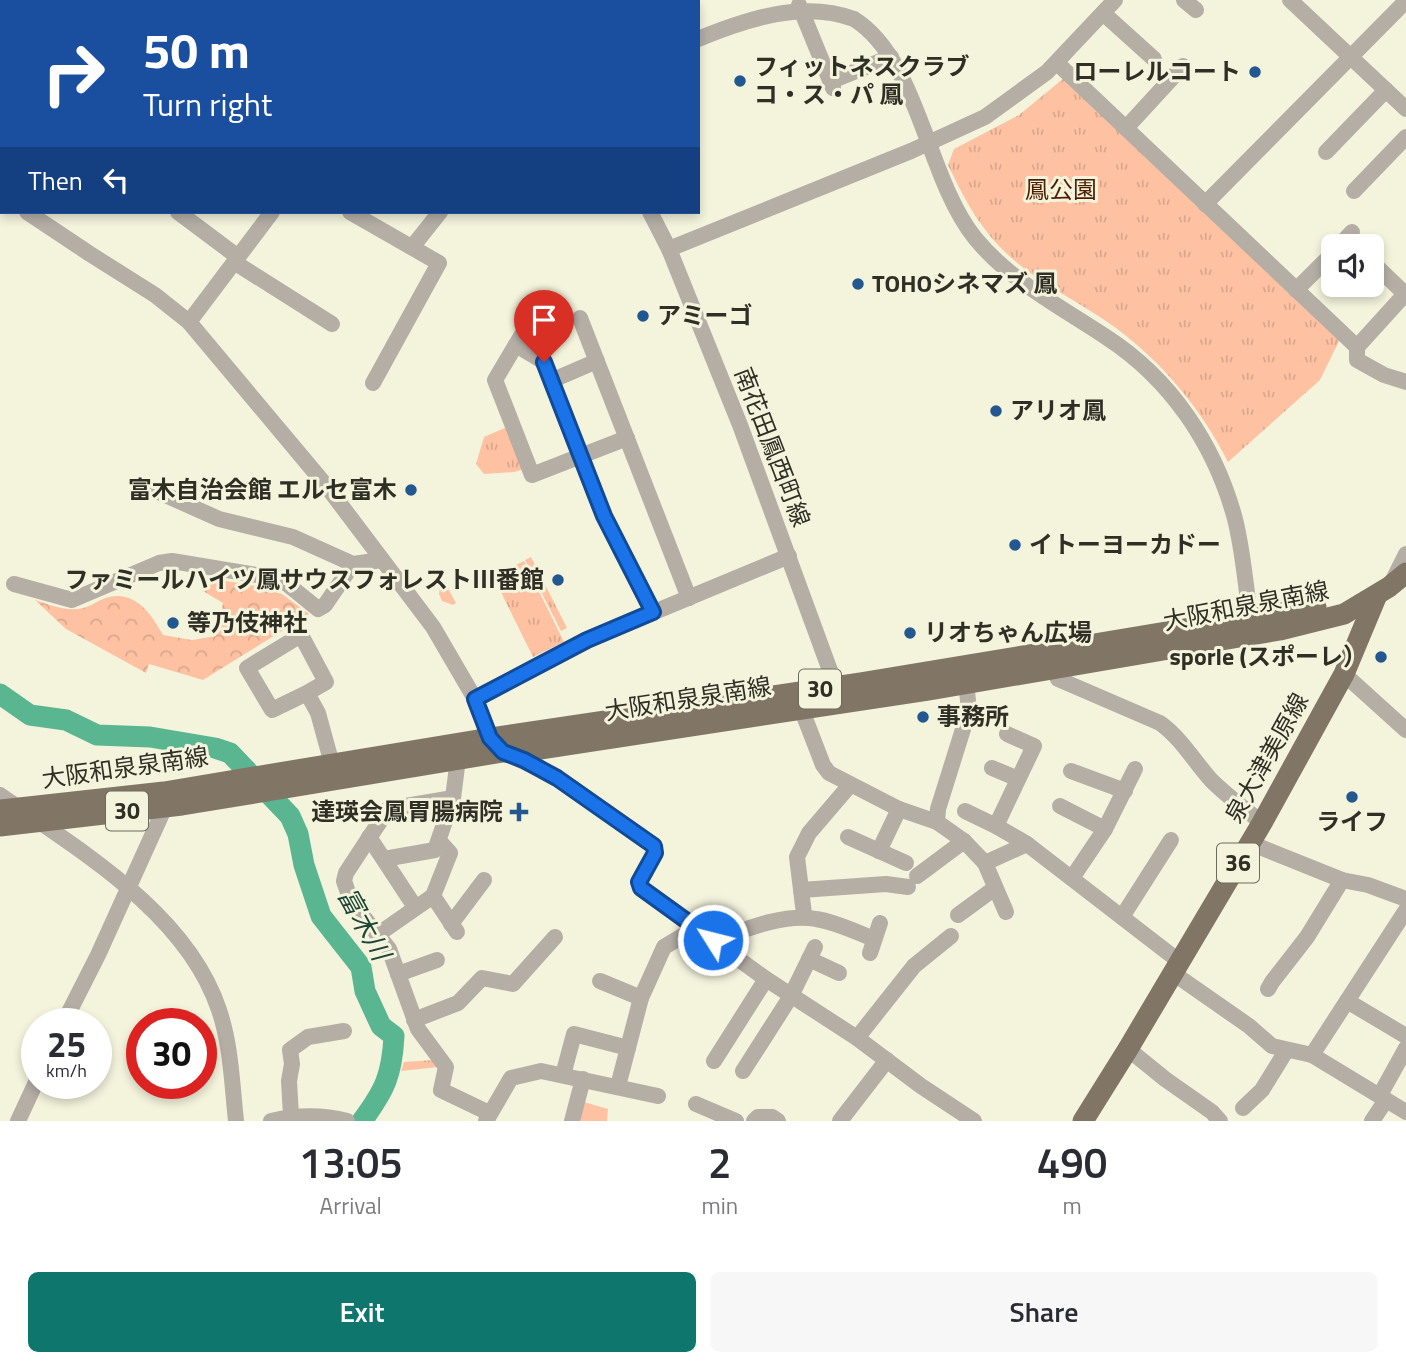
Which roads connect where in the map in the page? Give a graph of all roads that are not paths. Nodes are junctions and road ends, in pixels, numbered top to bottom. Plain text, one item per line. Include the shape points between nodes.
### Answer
1 (1115, 0) edge
2 (1290, 0) edge
3 (1406, 1) edge
4 (799, 5) junction
5 (1103, 13) junction
6 (700, 38) edge
7 (1350, 56) junction
8 (891, 57) junction
9 (1154, 59) dead end
10 (1057, 63) junction
11 (1183, 66) dead end
12 (1386, 90) junction
13 (1406, 109) edge
14 (1126, 128) junction
15 (1406, 137) edge
16 (928, 144) junction
17 (1326, 152) dead end
18 (1354, 191) dead end
19 (1205, 204) junction
20 (35, 214) edge
21 (180, 214) edge
22 (270, 214) edge
23 (354, 214) edge
24 (438, 214) edge
25 (651, 214) edge
26 (413, 246) junction
27 (669, 249) junction
28 (236, 259) junction
29 (1321, 265) edge
30 (1384, 273) edge
31 (1296, 290) junction
32 (1406, 293) edge
33 (580, 318) dead end
34 (189, 321) junction
35 (530, 321) dead end
36 (332, 324) dead end
37 (516, 345) junction
38 (1357, 347) junction
39 (597, 361) junction
40 (552, 380) junction
41 (1406, 382) edge
42 (373, 383) dead end
43 (627, 438) junction
44 (581, 456) junction
45 (152, 489) dead end
46 (1406, 554) edge
47 (789, 556) junction
48 (382, 560) junction
49 (353, 564) junction
50 (1406, 573) edge
51 (14, 584) dead end
52 (1383, 591) junction
53 (689, 598) junction
54 (653, 612) junction
55 (1250, 618) junction
56 (1053, 668) junction
57 (1344, 674) junction
58 (966, 682) junction
59 (307, 693) junction
60 (839, 695) junction
61 (475, 699) junction
62 (801, 708) junction
63 (1403, 723) edge
64 (1007, 734) dead end
65 (497, 745) junction
66 (459, 752) junction
67 (332, 764) junction
68 (992, 768) dead end
69 (1135, 769) dead end
70 (1071, 771) dead end
71 (1018, 779) junction
72 (258, 784) junction
73 (850, 785) junction
74 (1125, 791) junction
75 (0, 795) edge
76 (453, 798) junction
77 (165, 799) junction
78 (1060, 806) dead end
79 (898, 809) junction
80 (965, 811) dead end
81 (20, 814) edge
82 (937, 822) junction
83 (1262, 823) junction
84 (0, 826) edge
85 (996, 826) junction
86 (1105, 829) junction
87 (369, 837) junction
88 (848, 837) dead end
89 (1171, 840) dead end
90 (964, 841) junction
91 (440, 842) junction
92 (1250, 843) junction
93 (1027, 845) junction
94 (879, 851) junction
95 (384, 859) junction
96 (906, 863) dead end
97 (985, 863) junction
98 (1072, 878) junction
99 (484, 880) dead end
100 (1342, 880) junction
101 (127, 887) junction
102 (995, 888) junction
103 (801, 890) junction
104 (433, 896) junction
105 (1406, 899) edge
106 (415, 907) junction
107 (1406, 911) edge
108 (1006, 912) dead end
109 (804, 914) dead end
110 (958, 915) dead end
111 (1122, 917) junction
112 (880, 923) dead end
113 (696, 928) junction
114 (377, 935) junction
115 (951, 936) dead end
116 (555, 937) dead end
117 (713, 940) junction
118 (437, 960) dead end
119 (1176, 967) junction
120 (839, 973) dead end
121 (398, 974) junction
122 (766, 979) junction
123 (600, 981) dead end
124 (1269, 989) dead end
125 (791, 996) junction
126 (641, 998) junction
127 (1347, 1001) junction
128 (71, 1008) edge
129 (414, 1020) junction
130 (344, 1031) dead end
131 (1406, 1036) edge
132 (857, 1038) junction
133 (628, 1048) junction
134 (1406, 1048) edge
135 (1128, 1049) junction
136 (1286, 1051) junction
137 (1312, 1055) junction
138 (887, 1060) junction
139 (715, 1061) dead end
140 (743, 1071) dead end
141 (563, 1075) junction
142 (583, 1079) junction
143 (618, 1086) junction
144 (658, 1096) dead end
145 (1383, 1098) junction
146 (28, 1099) edge
147 (696, 1104) dead end
148 (1243, 1108) dead end
149 (1406, 1112) edge
150 (291, 1116) junction
151 (487, 1117) edge
152 (18, 1121) edge
153 (236, 1121) edge
154 (271, 1121) edge
155 (347, 1121) edge
156 (572, 1121) edge
157 (736, 1121) edge
158 (754, 1121) edge
159 (778, 1121) edge
160 (840, 1121) edge
161 (974, 1121) edge
162 (1083, 1121) edge
163 (1220, 1121) edge
164 (1371, 1121) edge

1 - 5 street
2 - 7 street
3 - 7 street
4 - 6 street via 768,10
4 - 8 street via 827,8 852,18 874,34
4 - 8 street via 832,84
5 - 9 street
5 - 10 street
7 - 12 street
7 - 19 street
8 - 16 street
10 - 14 street
10 - 16 street via 985,117
11 - 14 street
12 - 13 street
12 - 17 street
14 - 19 street
15 - 18 street
16 - 27 street
16 - 55 street via 951,202 997,261 1021,282 1122,348 1153,374 1185,412 1228,496
19 - 31 street
20 - 34 street
21 - 28 street
22 - 28 street
23 - 26 street
24 - 26 street
25 - 27 street, 南花田鳳西町線
26 - 42 street via 439,263
27 - 47 street, 南花田鳳西町線
28 - 34 street
28 - 36 street
29 - 31 street
30 - 32 street
31 - 38 street
32 - 38 street
33 - 39 street
34 - 48 street
35 - 37 street
37 - 40 street via 544,362
37 - 44 street via 495,380 532,475
38 - 41 street via 1357,360
39 - 40 street
39 - 43 street
40 - 44 street
43 - 44 street
43 - 53 street
44 - 54 street via 604,516
45 - 49 street via 219,519 293,537
46 - 52 street
47 - 53 street
47 - 60 street, 南花田鳳西町線
48 - 49 street
48 - 61 street via 433,627
49 - 51 street via 325,605 318,608 281,579 172,561 72,600
50 - 52 main road, 大阪和泉泉南線 / 30
52 - 55 main road, 大阪和泉泉南線 / 30
52 - 56 main road, 大阪和泉泉南線 / 30 via 1344,614 1280,630
52 - 57 main road, 泉大津美原線 / 36
53 - 54 street
54 - 61 street via 587,640
55 - 60 main road, 大阪和泉泉南線 / 30
56 - 58 main road, 大阪和泉泉南線 / 30
56 - 83 street via 1058,679 1167,728 1213,782
57 - 63 street
57 - 83 main road, 泉大津美原線 / 36
58 - 60 main road, 大阪和泉泉南線 / 30
58 - 82 street via 969,710
59 - 59 street via 272,710 247,668 300,635 326,681
59 - 67 street via 318,713
60 - 62 main road, 大阪和泉泉南線 / 30
60 - 65 main road, 大阪和泉泉南線 / 30
61 - 65 street
62 - 65 main road, 大阪和泉泉南線 / 30 via 540,748
62 - 73 street via 823,765
64 - 71 street via 1034,746
65 - 66 main road, 大阪和泉泉南線 / 30
65 - 113 street via 557,778 654,846 655,853 639,882 641,888
66 - 67 main road, 大阪和泉泉南線 / 30
66 - 72 main road, 大阪和泉泉南線 / 30
66 - 76 street
67 - 72 main road, 大阪和泉泉南線 / 30
68 - 71 street
69 - 74 street
70 - 74 street
71 - 85 street
72 - 77 main road, 大阪和泉泉南線 / 30
73 - 79 street
73 - 103 street via 809,833 797,857
74 - 86 street
75 - 81 street
76 - 87 street via 388,809
76 - 91 street
77 - 81 main road, 大阪和泉泉南線 / 30 via 63,802
77 - 101 street
78 - 86 street
79 - 82 street
79 - 94 street
80 - 85 street
81 - 84 main road, 大阪和泉泉南線 / 30
81 - 101 street
82 - 90 street
83 - 92 main road, 泉大津美原線 / 36
85 - 93 street
86 - 98 street
87 - 95 street
87 - 114 street via 344,881 351,901
88 - 94 street
89 - 111 street
90 - 97 street
90 - 103 street via 912,881
91 - 95 street via 435,850
91 - 104 street via 450,853
92 - 100 street
92 - 119 main road, 泉大津美原線 / 36
93 - 97 street
93 - 98 street
94 - 96 street
95 - 106 street
97 - 102 street
98 - 111 street
99 - 104 street via 454,928
100 - 105 street
100 - 124 street
101 - 128 street
101 - 153 street via 185,947 219,1009
102 - 108 street
102 - 110 street
103 - 109 street
104 - 106 street
106 - 114 street
107 - 127 street
111 - 119 street
112 - 117 street via 872,946 816,918 768,923
113 - 117 street
113 - 126 street via 664,947
114 - 121 street via 389,949
115 - 132 street via 914,966
116 - 129 street via 513,984 482,978 458,1003
117 - 122 street
118 - 121 street
119 - 135 main road, 泉大津美原線 / 36
119 - 136 street via 1272,1046
120 - 125 street via 812,953
121 - 129 street
122 - 125 street
122 - 139 street
123 - 126 street
125 - 132 street
125 - 140 street
126 - 133 street
127 - 131 street
127 - 137 street
129 - 151 street via 446,1067 441,1090
130 - 150 street via 308,1037 290,1050
132 - 138 street
133 - 141 street via 574,1034
133 - 143 street
134 - 145 street
135 - 162 main road, 泉大津美原線 / 36
135 - 163 street
136 - 137 street
136 - 148 street via 1262,1090
137 - 145 street
138 - 160 street
138 - 161 street
141 - 142 street
141 - 151 street via 541,1071 511,1078
142 - 143 street
142 - 156 street
143 - 144 street
145 - 149 street
145 - 164 street
146 - 152 street
147 - 157 street
150 - 154 street
150 - 155 street
158 - 159 street via 772,1117

